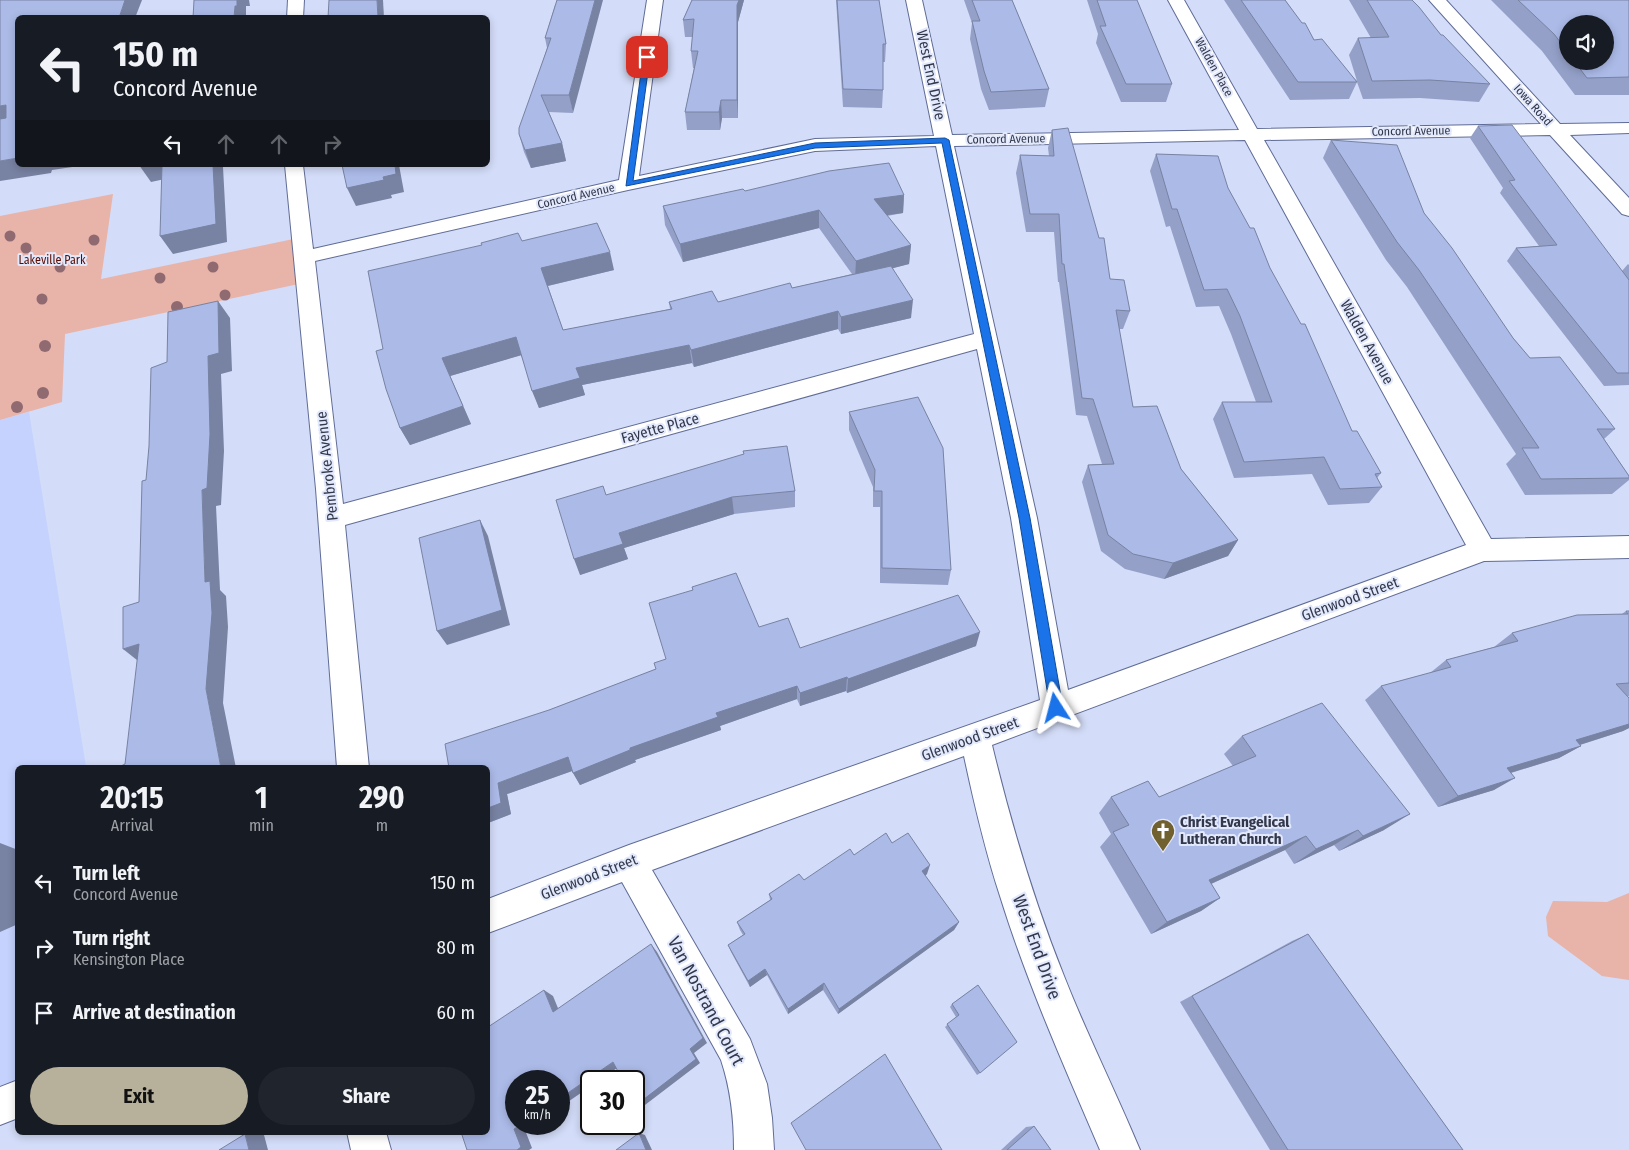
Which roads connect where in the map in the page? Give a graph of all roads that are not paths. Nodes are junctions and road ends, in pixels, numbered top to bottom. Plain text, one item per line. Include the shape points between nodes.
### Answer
1 (296, 0) edge
2 (655, 0) edge
3 (914, 0) edge
4 (1176, 0) edge
5 (1437, 0) edge
6 (295, 15) edge
7 (1629, 128) edge
8 (1554, 129) junction
9 (1252, 134) junction
10 (945, 140) junction
11 (294, 167) edge
12 (628, 184) junction
13 (1629, 210) edge
14 (305, 258) junction
15 (987, 338) junction
16 (332, 518) junction
17 (1629, 547) edge
18 (1483, 550) junction
19 (1056, 708) junction
20 (975, 737) junction
21 (353, 765) edge
22 (630, 862) junction
23 (490, 915) edge
24 (15, 1100) edge
25 (0, 1106) edge
26 (367, 1135) edge
27 (371, 1150) edge
28 (754, 1150) edge
29 (1120, 1150) edge

1 - 6 street
2 - 12 street
3 - 10 street, West End Drive
4 - 9 street, Walden Place
5 - 8 street, Iowa Road
7 - 8 street, Concord Avenue
8 - 9 street, Concord Avenue
8 - 13 street, Iowa Road
9 - 10 street, Concord Avenue
9 - 18 street, Walden Avenue
10 - 12 street, Concord Avenue via 815,145
10 - 15 street, West End Drive
11 - 14 street, Pembroke Avenue
12 - 14 street, Concord Avenue
14 - 16 street, Pembroke Avenue
15 - 16 street, Fayette Place
15 - 19 street, West End Drive via 1024,518
16 - 21 street, Pembroke Avenue
17 - 18 street, Glenwood Street
18 - 19 street, Glenwood Street
19 - 20 street, Glenwood Street
20 - 22 street, Glenwood Street
20 - 29 street, West End Drive via 991,807 1025,920
22 - 23 street, Glenwood Street
22 - 28 street, Van Nostrand Court via 738,1052 748,1084
24 - 25 street
26 - 27 street

